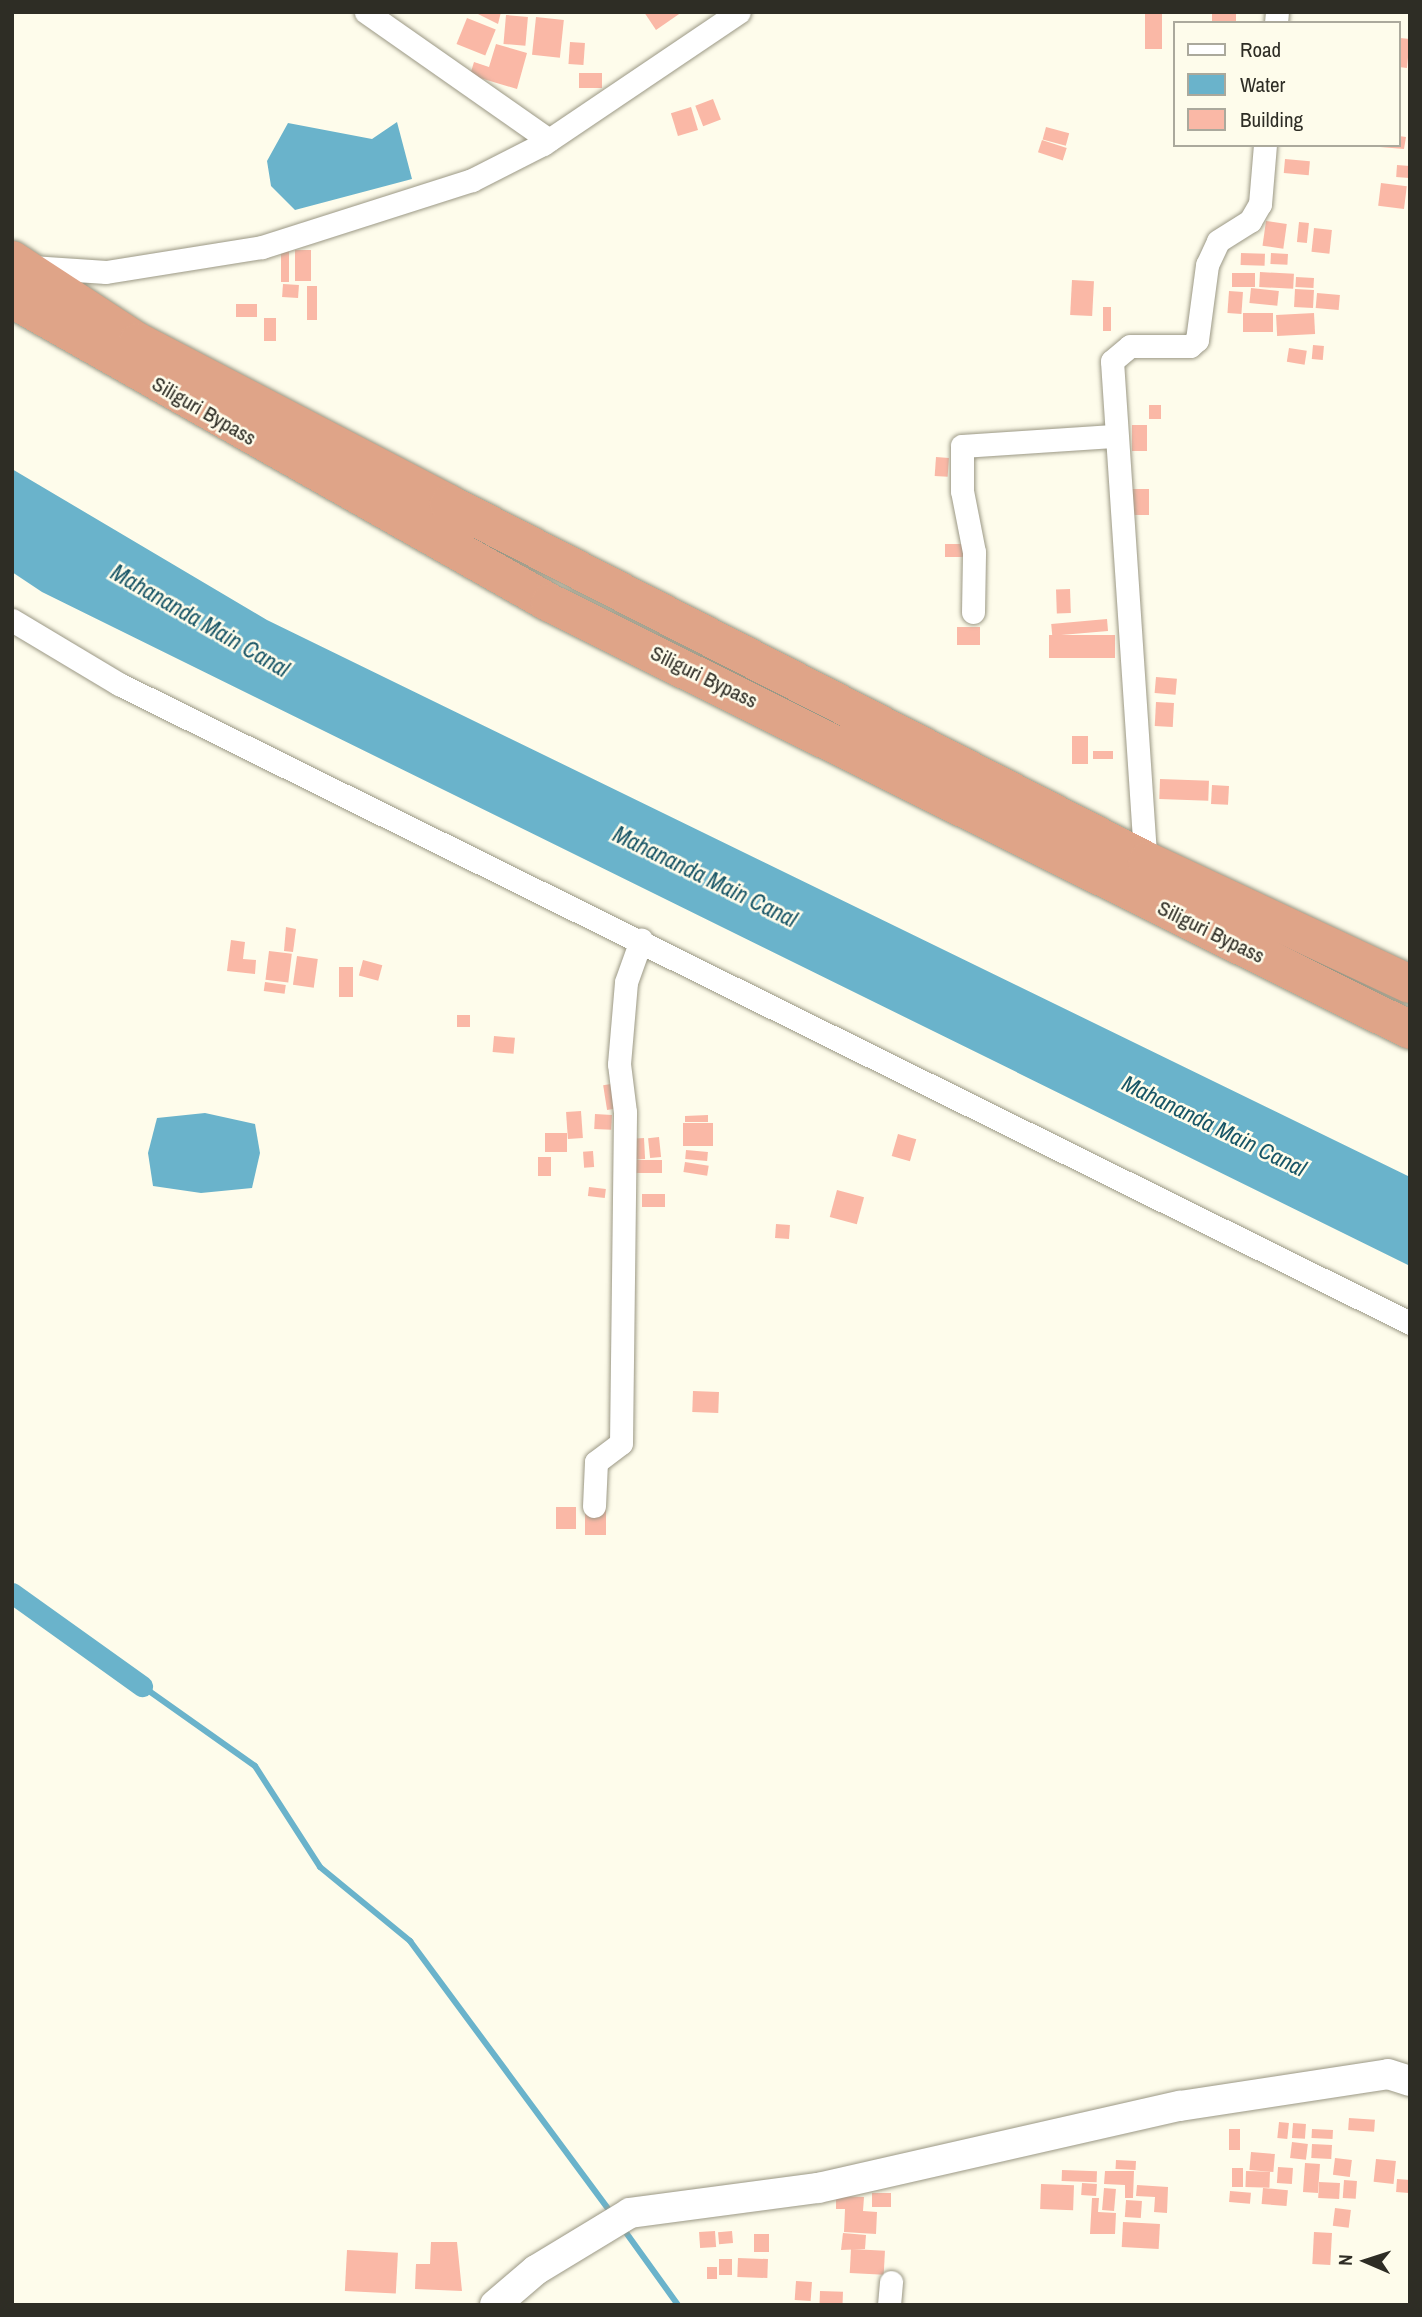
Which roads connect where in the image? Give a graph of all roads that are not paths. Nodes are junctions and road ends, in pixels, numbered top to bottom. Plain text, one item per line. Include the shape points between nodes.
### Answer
1 (366, 12) edge
2 (739, 12) edge
3 (549, 140) junction
4 (1265, 147) edge
5 (15, 275) edge
6 (1113, 436) junction
7 (973, 612) dead end
8 (12, 620) edge
9 (1146, 860) junction
10 (1146, 900) junction
11 (641, 940) junction
12 (1410, 984) edge
13 (1410, 1030) edge
14 (1410, 1323) edge
15 (594, 1506) dead end
16 (1410, 2081) edge
17 (495, 2305) edge

1 - 3 street
2 - 3 street
3 - 5 street via 472,180 262,247 106,272
4 - 6 street via 1260,204 1250,222 1218,241 1207,265 1197,340 1190,346 1130,346 1112,361
5 - 9 highway
5 - 10 highway, Siliguri Bypass via 550,603
6 - 7 street via 962,446 961,491 974,552
6 - 9 street
8 - 11 street via 119,684
9 - 10 street
9 - 12 highway
10 - 13 highway, Siliguri Bypass
11 - 14 street
11 - 15 street via 626,982 619,1064 625,1151 621,1443 596,1462
16 - 17 street via 1388,2074 1180,2106 818,2188 619,2218

